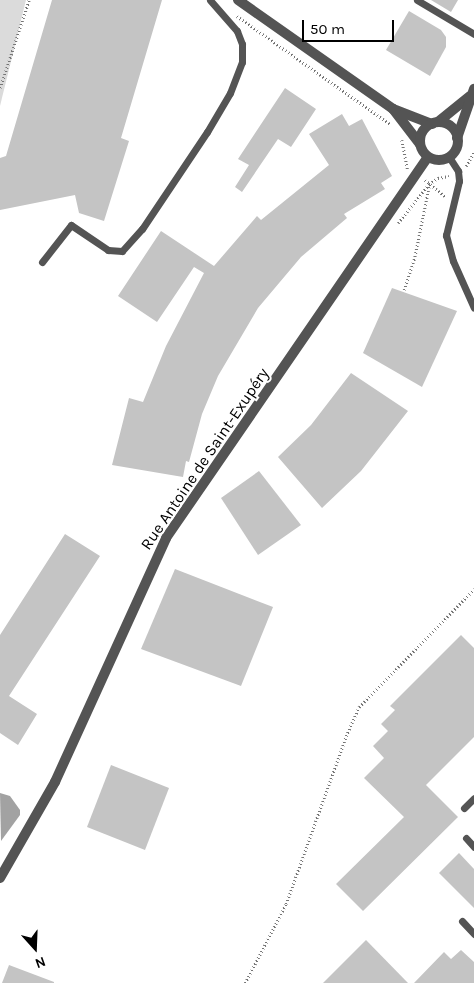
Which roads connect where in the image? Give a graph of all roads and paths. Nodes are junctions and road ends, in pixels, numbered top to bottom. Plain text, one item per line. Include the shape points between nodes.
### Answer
1 (29, 0) edge
2 (210, 0) edge
3 (238, 0) edge
4 (417, 0) edge
5 (234, 14) dead end
6 (474, 34) edge
7 (0, 88) edge
8 (472, 92) edge
9 (393, 109) junction
10 (435, 123) junction
11 (397, 131) dead end
12 (401, 138) dead end
13 (457, 138) junction
14 (420, 144) junction
15 (474, 152) edge
16 (428, 157) junction
17 (449, 157) junction
18 (458, 171) junction
19 (417, 173) junction
20 (429, 184) junction
21 (454, 201) junction
22 (392, 229) dead end
23 (42, 262) dead end
24 (404, 290) dead end
25 (474, 308) edge
26 (474, 589) edge
27 (474, 798) edge
28 (464, 808) dead end
29 (466, 838) dead end
30 (474, 846) edge
31 (0, 878) edge
32 (462, 921) dead end
33 (474, 934) edge
34 (245, 983) edge

1 - 7 path
2 - 23 lane via 237,31 242,44 242,62 230,93 207,132 129,246 116,252 108,250 71,225
3 - 9 street
4 - 6 lane
5 - 11 path
8 - 10 street
8 - 13 street
9 - 10 street
9 - 14 street
10 - 13 street via 451,127
10 - 14 street via 422,133
12 - 19 path via 405,146 405,169
13 - 17 street via 456,148
14 - 16 street
15 - 18 path via 471,160
16 - 17 street via 437,160
16 - 19 street, Rue Antoine de Saint-Exupéry
17 - 18 lane
18 - 20 path
18 - 21 lane
19 - 20 path
19 - 31 street, Rue Antoine de Saint-Exupéry via 166,538 55,782
20 - 21 path
20 - 22 path
20 - 24 path via 414,260
21 - 25 lane via 446,235 453,262
26 - 34 path via 360,707 346,736 286,904
27 - 28 lane
29 - 30 lane
32 - 33 lane

